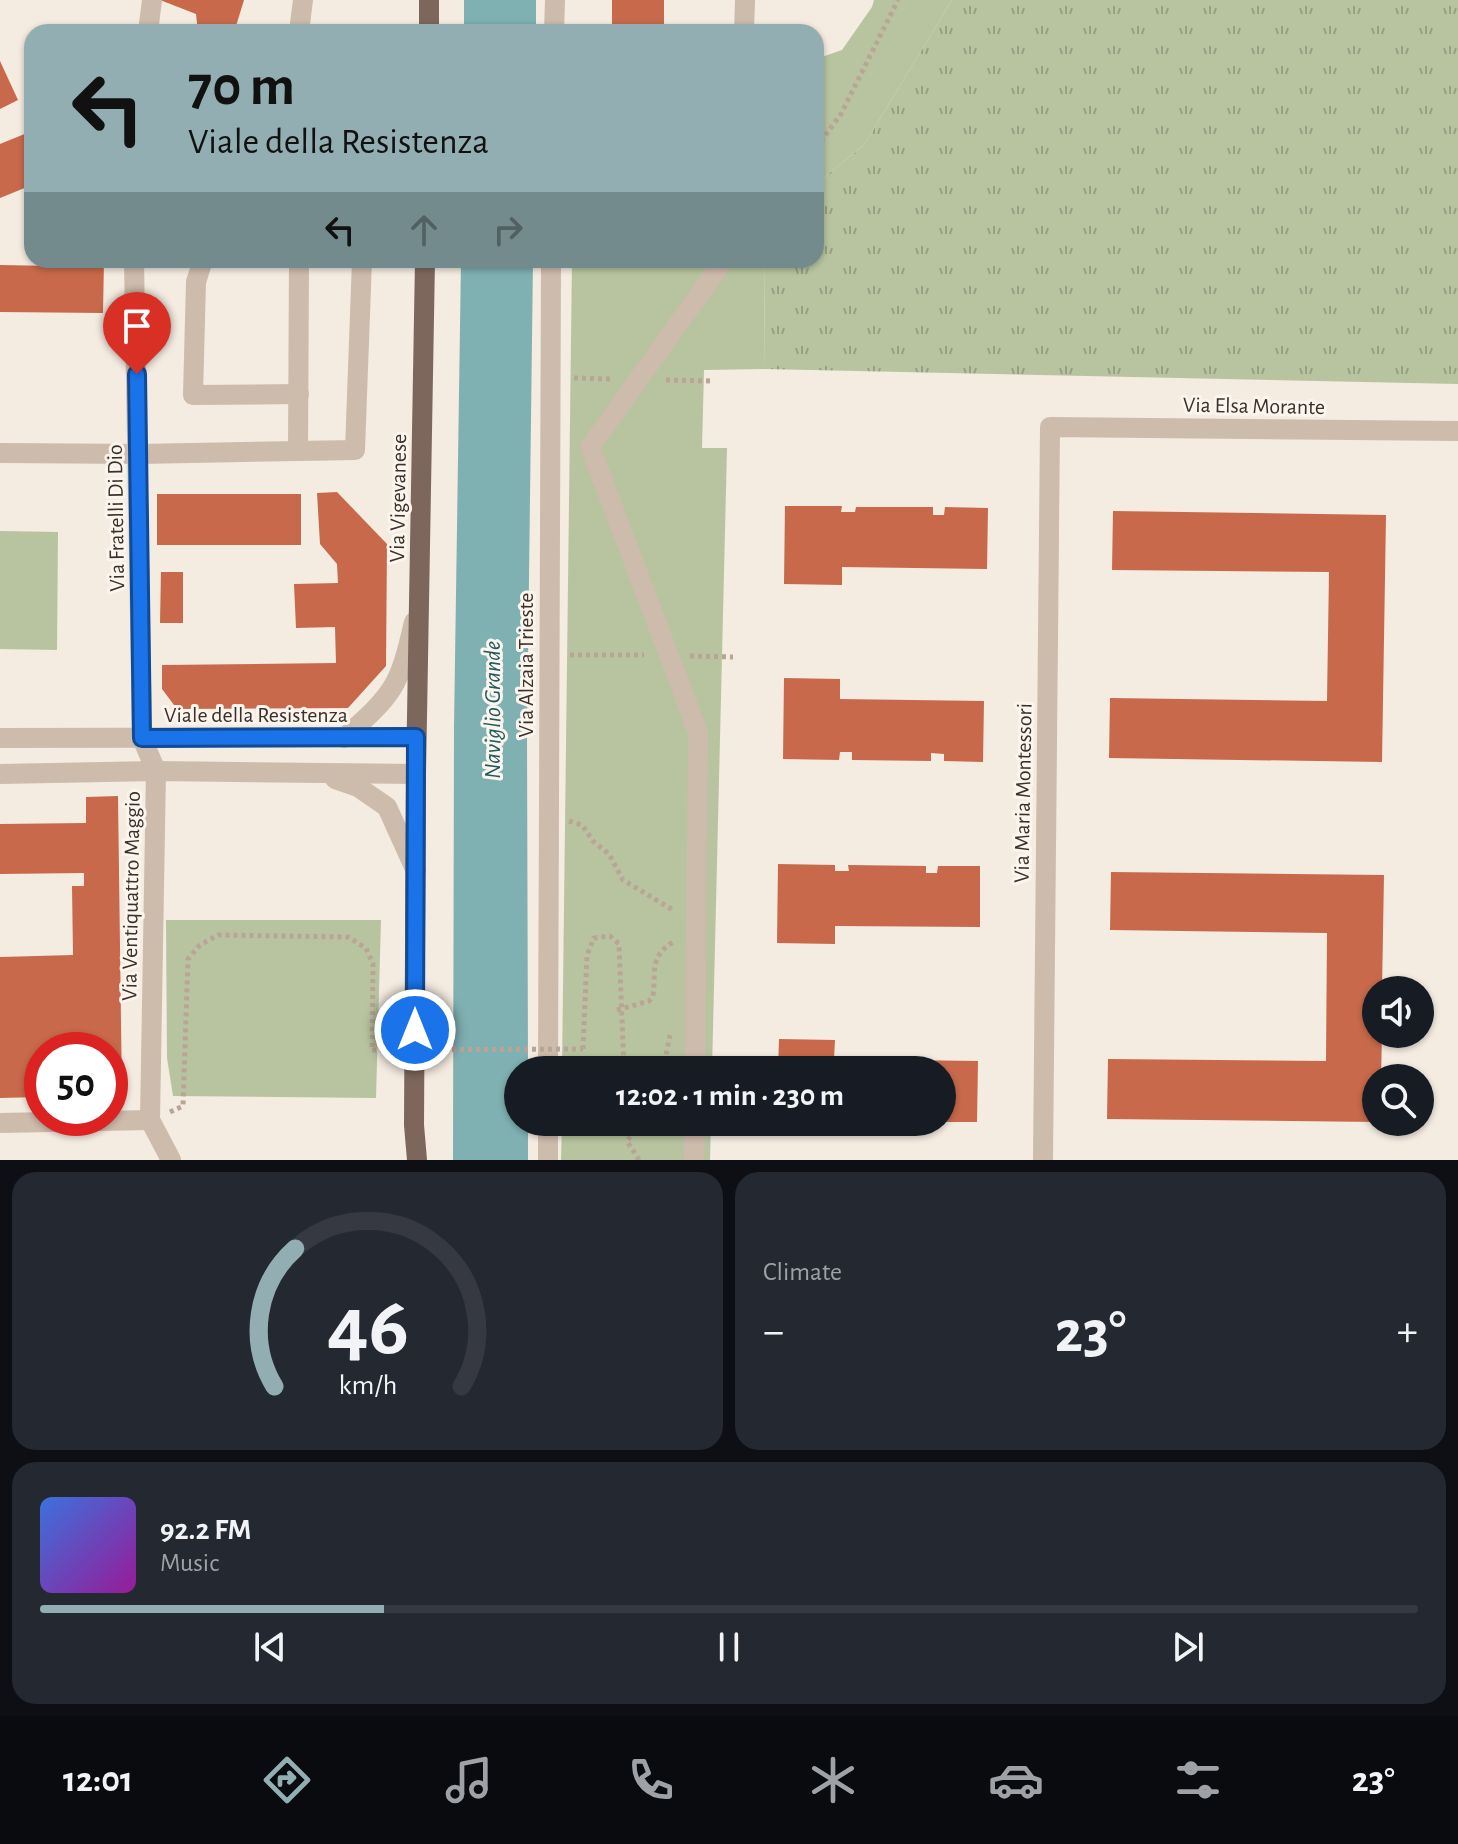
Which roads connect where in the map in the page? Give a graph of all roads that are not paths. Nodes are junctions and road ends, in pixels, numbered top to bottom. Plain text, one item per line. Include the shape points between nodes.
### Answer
1 (152, 0) edge
2 (303, 0) edge
3 (429, 0) edge
4 (555, 0) edge
5 (745, 0) edge
6 (149, 24) edge
7 (300, 24) edge
8 (429, 24) edge
9 (554, 24) edge
10 (744, 24) edge
11 (134, 268) edge
12 (200, 268) edge
13 (299, 268) edge
14 (362, 268) edge
15 (425, 268) edge
16 (551, 268) edge
17 (718, 268) edge
18 (299, 394) junction
19 (1050, 427) joint
20 (1458, 431) edge
21 (298, 451) junction
22 (0, 453) edge
23 (139, 454) junction
24 (419, 598) junction
25 (416, 737) junction
26 (0, 738) edge
27 (142, 738) junction
28 (344, 738) junction
29 (156, 771) junction
30 (320, 773) junction
31 (0, 774) edge
32 (416, 774) junction
33 (416, 871) junction
34 (548, 1056) edge
35 (695, 1056) edge
36 (150, 1120) junction
37 (0, 1123) edge
38 (548, 1136) edge
39 (695, 1136) edge
40 (171, 1160) edge
41 (417, 1160) edge
42 (548, 1160) edge
43 (694, 1160) edge
44 (1043, 1160) edge

1 - 6 street
2 - 7 street
3 - 8 main road
4 - 9 street
5 - 10 street
11 - 23 street, Via Fratelli Di Dio
12 - 18 street via 193,395
13 - 18 street
14 - 21 street via 355,450
15 - 24 main road, Via Vigevanese
16 - 34 street, Via Alzaia Trieste
17 - 35 street via 590,447 698,732
18 - 21 street
19 - 20 street, Via Elsa Morante
19 - 44 street, Via Maria Montessori
21 - 23 street
22 - 23 street
23 - 27 street, Via Fratelli Di Dio
24 - 25 main road, Via Vigevanese
24 - 28 street via 400,679
25 - 28 street, Viale della Resistenza
25 - 32 main road, Via Vigevanese
26 - 27 street, Viale della Resistenza
27 - 28 street, Viale della Resistenza
27 - 29 street, Via Fratelli Di Dio
29 - 30 street
29 - 31 street
29 - 36 street, Via Ventiquattro Maggio
30 - 32 street
30 - 33 street via 358,787 387,807
32 - 33 main road, Via Vigevanese
33 - 41 main road, Via Vigevanese
36 - 37 street
36 - 40 street, Via Ventiquattro Maggio
38 - 42 street
39 - 43 street

